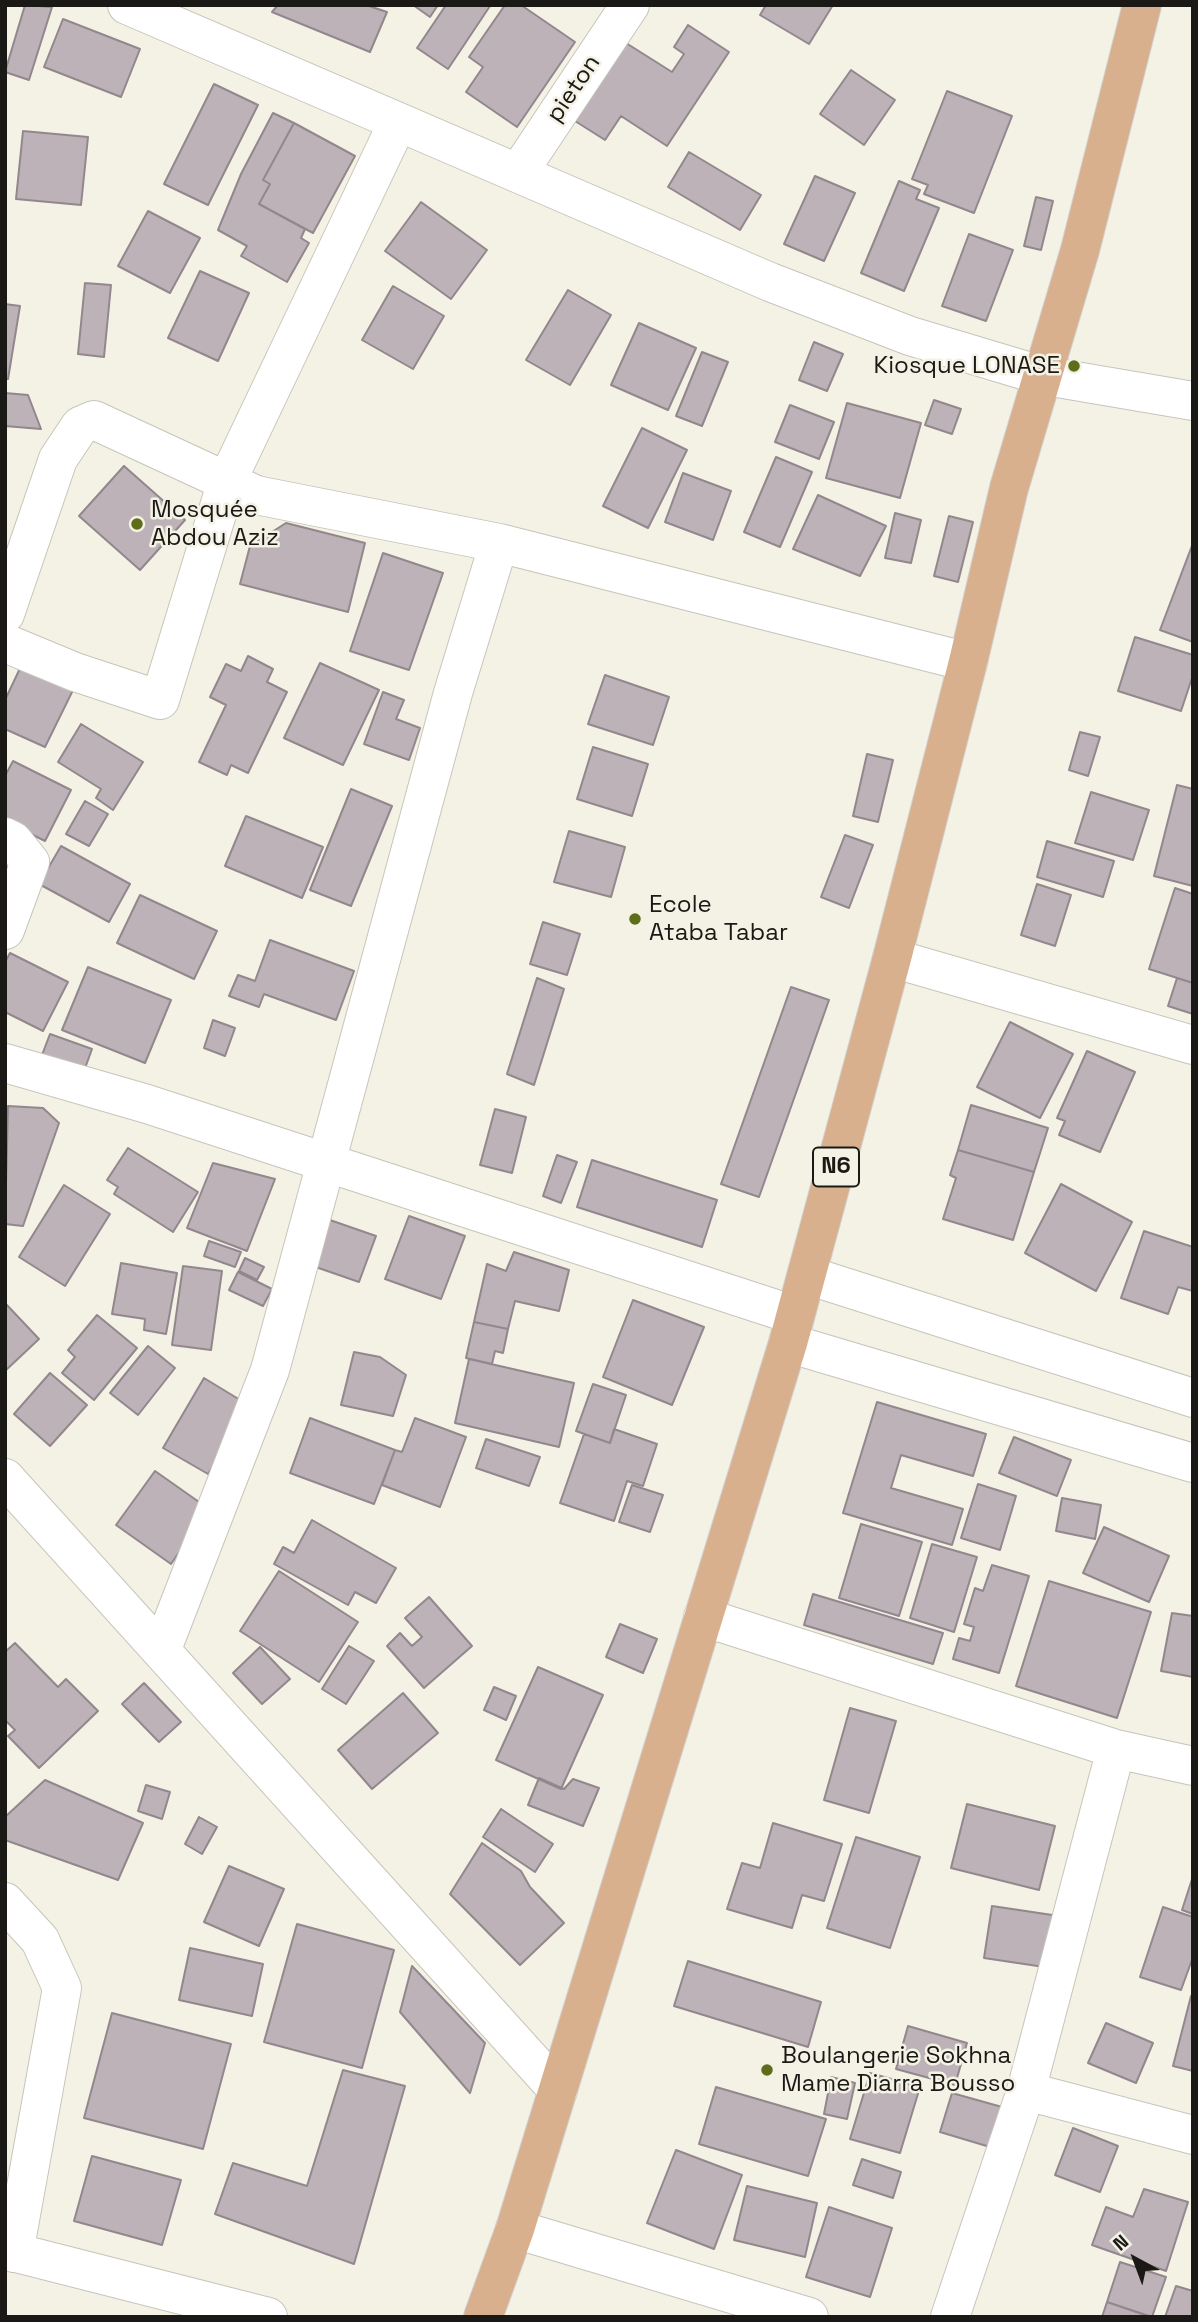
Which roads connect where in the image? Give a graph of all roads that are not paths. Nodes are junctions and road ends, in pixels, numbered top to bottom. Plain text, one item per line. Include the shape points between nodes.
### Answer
1 (127, 5) edge
2 (630, 5) edge
3 (1142, 5) edge
4 (398, 122) junction
5 (519, 173) junction
6 (1040, 375) junction
7 (1193, 401) edge
8 (227, 481) junction
9 (499, 543) junction
10 (5, 614) edge
11 (5, 643) edge
12 (968, 662) junction
13 (5, 837) edge
14 (5, 930) edge
15 (892, 958) junction
16 (1193, 1045) edge
17 (5, 1063) edge
18 (327, 1164) junction
19 (807, 1275) junction
20 (791, 1329) junction
21 (1193, 1398) edge
22 (1193, 1463) edge
23 (5, 1478) edge
24 (704, 1617) junction
25 (162, 1649) junction
26 (1116, 1749) junction
27 (1193, 1766) edge
28 (5, 1902) edge
29 (558, 2090) junction
30 (1026, 2091) junction
31 (1193, 2135) edge
32 (515, 2229) junction
33 (9, 2251) edge
34 (268, 2317) edge
35 (484, 2317) edge
36 (809, 2317) edge
37 (950, 2317) edge

1 - 4 street
2 - 5 street, pieton
3 - 6 main road, N6 via 1080,250
4 - 5 street
4 - 8 street
5 - 6 street via 795,292 910,336
6 - 7 street
6 - 12 main road, N6
8 - 9 street via 256,495
8 - 10 street via 94,420 80,426 58,459
8 - 11 street via 160,700
9 - 12 street
9 - 18 street via 453,693
12 - 15 main road, N6
13 - 14 street via 30,862
15 - 16 street
15 - 19 main road, N6
17 - 18 street
18 - 20 street
18 - 25 street via 270,1370
19 - 20 main road, N6
19 - 21 street
20 - 22 street
20 - 24 main road, N6
23 - 25 street
24 - 26 street
24 - 29 main road, N6
25 - 29 street
26 - 27 street
26 - 30 street
28 - 33 street via 40,1940 62,1988
29 - 32 main road, N6
30 - 31 street
30 - 37 street
32 - 35 main road, N6
32 - 36 street
33 - 34 street

